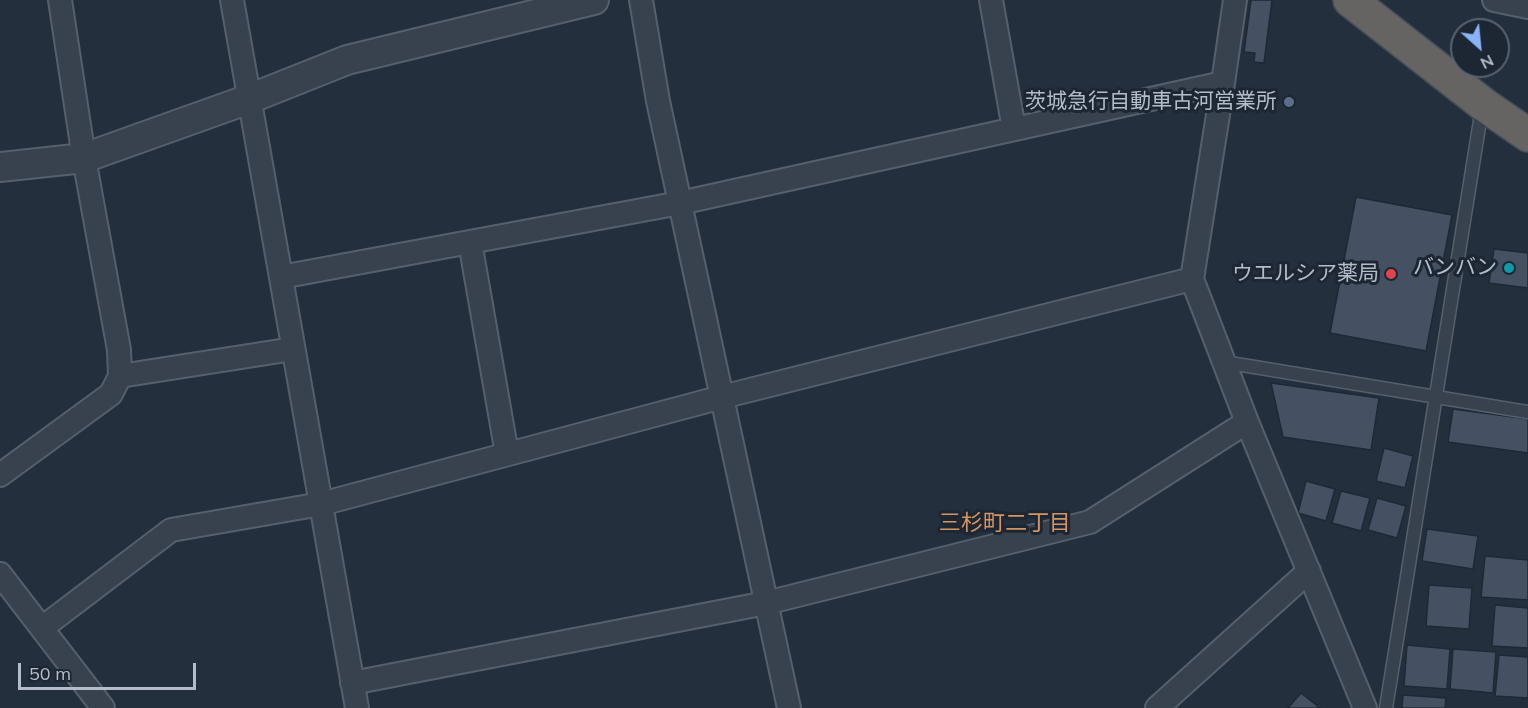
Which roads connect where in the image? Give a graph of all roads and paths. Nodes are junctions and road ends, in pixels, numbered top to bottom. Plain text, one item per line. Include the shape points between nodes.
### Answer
1 (60, 0) edge
2 (232, 0) edge
3 (594, 0) edge
4 (641, 0) edge
5 (991, 0) edge
6 (1234, 0) edge
7 (1350, 0) edge
8 (1494, 0) edge
9 (1528, 6) edge
10 (1223, 82) junction
11 (249, 99) junction
12 (1483, 104) junction
13 (1014, 129) junction
14 (1528, 135) edge
15 (84, 158) junction
16 (0, 167) edge
17 (680, 203) junction
18 (470, 242) junction
19 (281, 277) junction
20 (1192, 279) junction
21 (294, 349) junction
22 (1224, 362) junction
23 (120, 375) junction
24 (722, 397) junction
25 (1437, 397) junction
26 (1528, 412) edge
27 (1247, 422) junction
28 (507, 454) junction
29 (0, 475) edge
30 (321, 504) junction
31 (1310, 571) junction
32 (0, 574) edge
33 (766, 603) junction
34 (42, 628) junction
35 (352, 683) junction
36 (103, 708) edge
37 (357, 708) edge
38 (789, 708) edge
39 (1157, 708) edge
40 (1365, 708) edge
41 (1386, 708) edge

1 - 15 street
2 - 11 street
3 - 11 street via 347,60
4 - 17 street
5 - 13 street
6 - 10 street
7 - 12 highway
8 - 9 street
10 - 13 street
10 - 20 street
11 - 15 street
11 - 19 street
12 - 14 highway
12 - 25 lane
13 - 17 street
15 - 16 street
15 - 23 street via 119,350
17 - 18 street
17 - 24 street
18 - 19 street
18 - 28 street
19 - 21 street
20 - 22 street
20 - 24 street
21 - 23 street
21 - 30 street
22 - 25 lane
22 - 27 street
23 - 29 street via 111,394
24 - 28 street
24 - 33 street
25 - 26 lane
25 - 41 lane
27 - 31 street
27 - 33 street via 1090,522
28 - 30 street
30 - 34 street via 171,530
30 - 35 street
31 - 39 street
31 - 40 street
32 - 34 street
33 - 35 street
33 - 38 street
34 - 36 street
35 - 37 street

